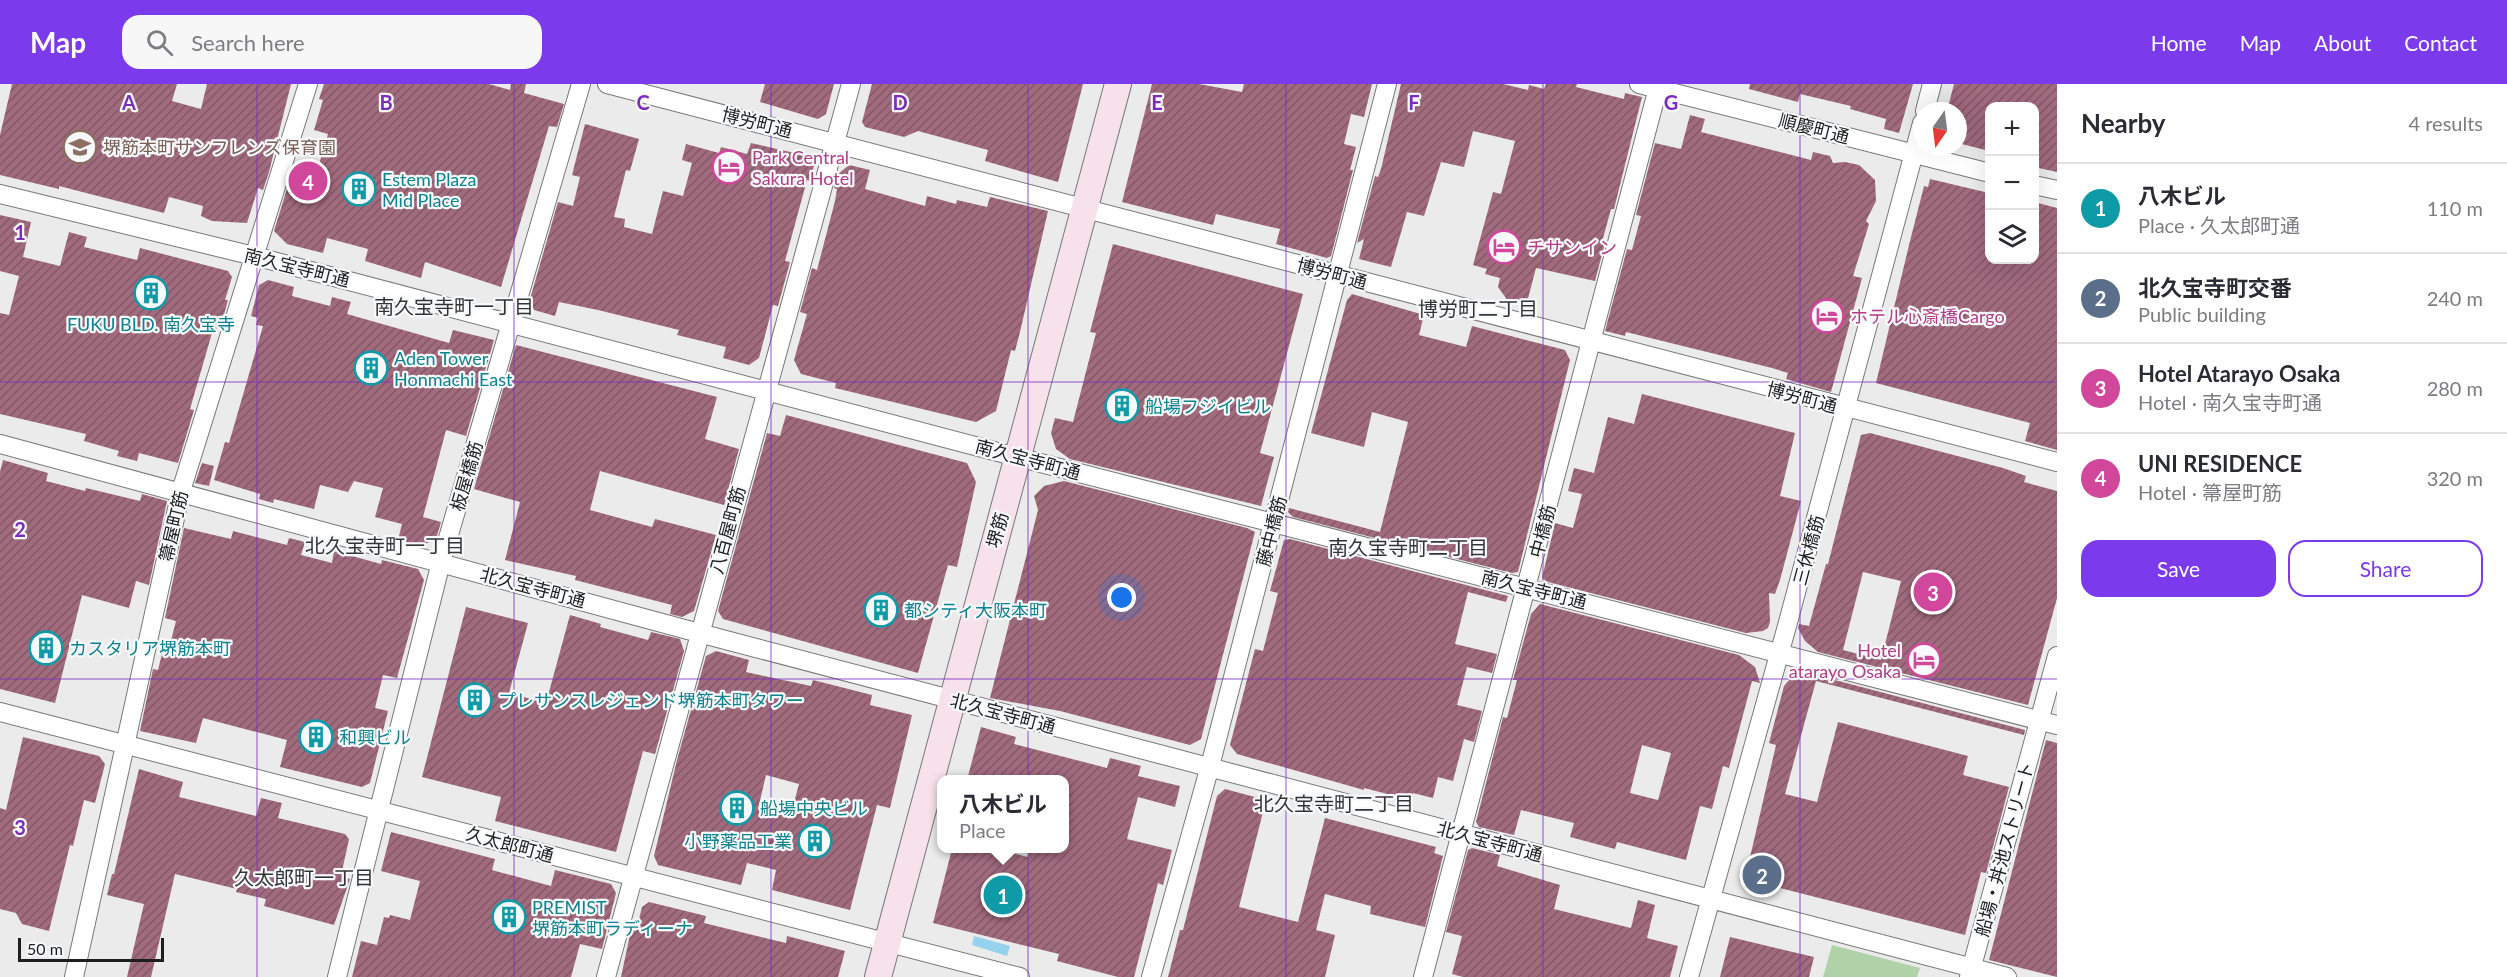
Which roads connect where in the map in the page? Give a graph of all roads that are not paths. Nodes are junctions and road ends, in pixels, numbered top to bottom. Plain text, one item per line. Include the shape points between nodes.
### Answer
1 (308, 84) edge
2 (581, 84) edge
3 (607, 84) edge
4 (851, 84) edge
5 (1118, 84) edge
6 (1387, 84) edge
7 (1639, 84) edge
8 (1932, 84) edge
9 (1658, 86) edge
10 (1927, 102) edge
11 (835, 142) junction
12 (1913, 154) edge
13 (1913, 156) edge
14 (1922, 156) edge
15 (1985, 172) edge
16 (2039, 186) edge
17 (2057, 190) edge
18 (0, 194) edge
19 (1084, 208) junction
20 (254, 256) junction
21 (1338, 274) junction
22 (510, 322) junction
23 (1592, 342) junction
24 (765, 390) junction
25 (1845, 409) junction
26 (0, 444) edge
27 (1017, 457) junction
28 (2057, 462) edge
29 (180, 491) junction
30 (1273, 523) junction
31 (441, 562) junction
32 (1527, 588) junction
33 (699, 633) junction
34 (1780, 653) junction
35 (2057, 656) edge
36 (953, 700) junction
37 (0, 712) edge
38 (2048, 722) edge
39 (125, 744) junction
40 (1210, 766) junction
41 (380, 809) junction
42 (1461, 833) junction
43 (633, 876) junction
44 (1711, 899) junction
45 (887, 944) junction
46 (1971, 972) edge
47 (74, 977) edge
48 (337, 977) edge
49 (606, 977) edge
50 (878, 977) edge
51 (1020, 977) edge
52 (1151, 977) edge
53 (1423, 977) edge
54 (1689, 977) edge
55 (2007, 977) edge

1 - 20 street, 箒屋町筋
2 - 22 street, 板屋橋筋
3 - 11 street, 博労町通
4 - 11 street, 八百屋町筋
5 - 19 main road, 堺筋
6 - 21 street, 藤中橋筋
7 - 9 street, 順慶町通
8 - 10 street
9 - 12 street, 順慶町通
9 - 23 street, 中橋筋
11 - 19 street, 博労町通
11 - 24 street, 八百屋町筋
13 - 25 street, 三休橋筋
14 - 15 street, 順慶町通
16 - 17 street
18 - 20 street, 南久宝寺町通
19 - 21 street, 博労町通
19 - 27 main road, 堺筋
20 - 22 street, 南久宝寺町通
20 - 29 street, 箒屋町筋
21 - 23 street, 博労町通
21 - 30 street, 藤中橋筋
22 - 24 street, 南久宝寺町通
22 - 31 street, 板屋橋筋
23 - 25 street, 博労町通
23 - 32 street, 中橋筋
24 - 27 street, 南久宝寺町通
24 - 33 street, 八百屋町筋
25 - 28 street, 博労町通
25 - 34 street, 三休橋筋
26 - 29 street, 北久宝寺町通
27 - 30 street, 南久宝寺町通
27 - 36 main road, 堺筋
29 - 31 street, 北久宝寺町通
29 - 39 street, 箒屋町筋
30 - 32 street, 南久宝寺町通
30 - 40 street, 藤中橋筋
31 - 33 street, 北久宝寺町通
31 - 41 street, 板屋橋筋
32 - 34 street, 南久宝寺町通
32 - 42 street, 中橋筋
33 - 36 street, 北久宝寺町通
33 - 43 street, 八百屋町筋
34 - 38 street, 南久宝寺町通
34 - 44 street, 三休橋筋
35 - 38 street, 船場・丼池ストリート
36 - 40 street, 北久宝寺町通
36 - 45 main road, 堺筋
37 - 39 street, 久太郎町通
38 - 46 street, 船場・丼池ストリート
39 - 41 street, 久太郎町通
39 - 47 street, 箒屋町筋
40 - 42 street, 北久宝寺町通
40 - 52 street, 藤中橋筋
41 - 43 street, 久太郎町通
41 - 48 street, 板屋橋筋
42 - 44 street, 北久宝寺町通
42 - 53 street, 中橋筋
43 - 45 street, 久太郎町通
43 - 49 street, 八百屋町筋
44 - 46 street, 北久宝寺町通
44 - 54 street, 三休橋筋
45 - 50 main road, 堺筋
45 - 51 street, 久太郎町通
46 - 55 street, 北久宝寺町通

